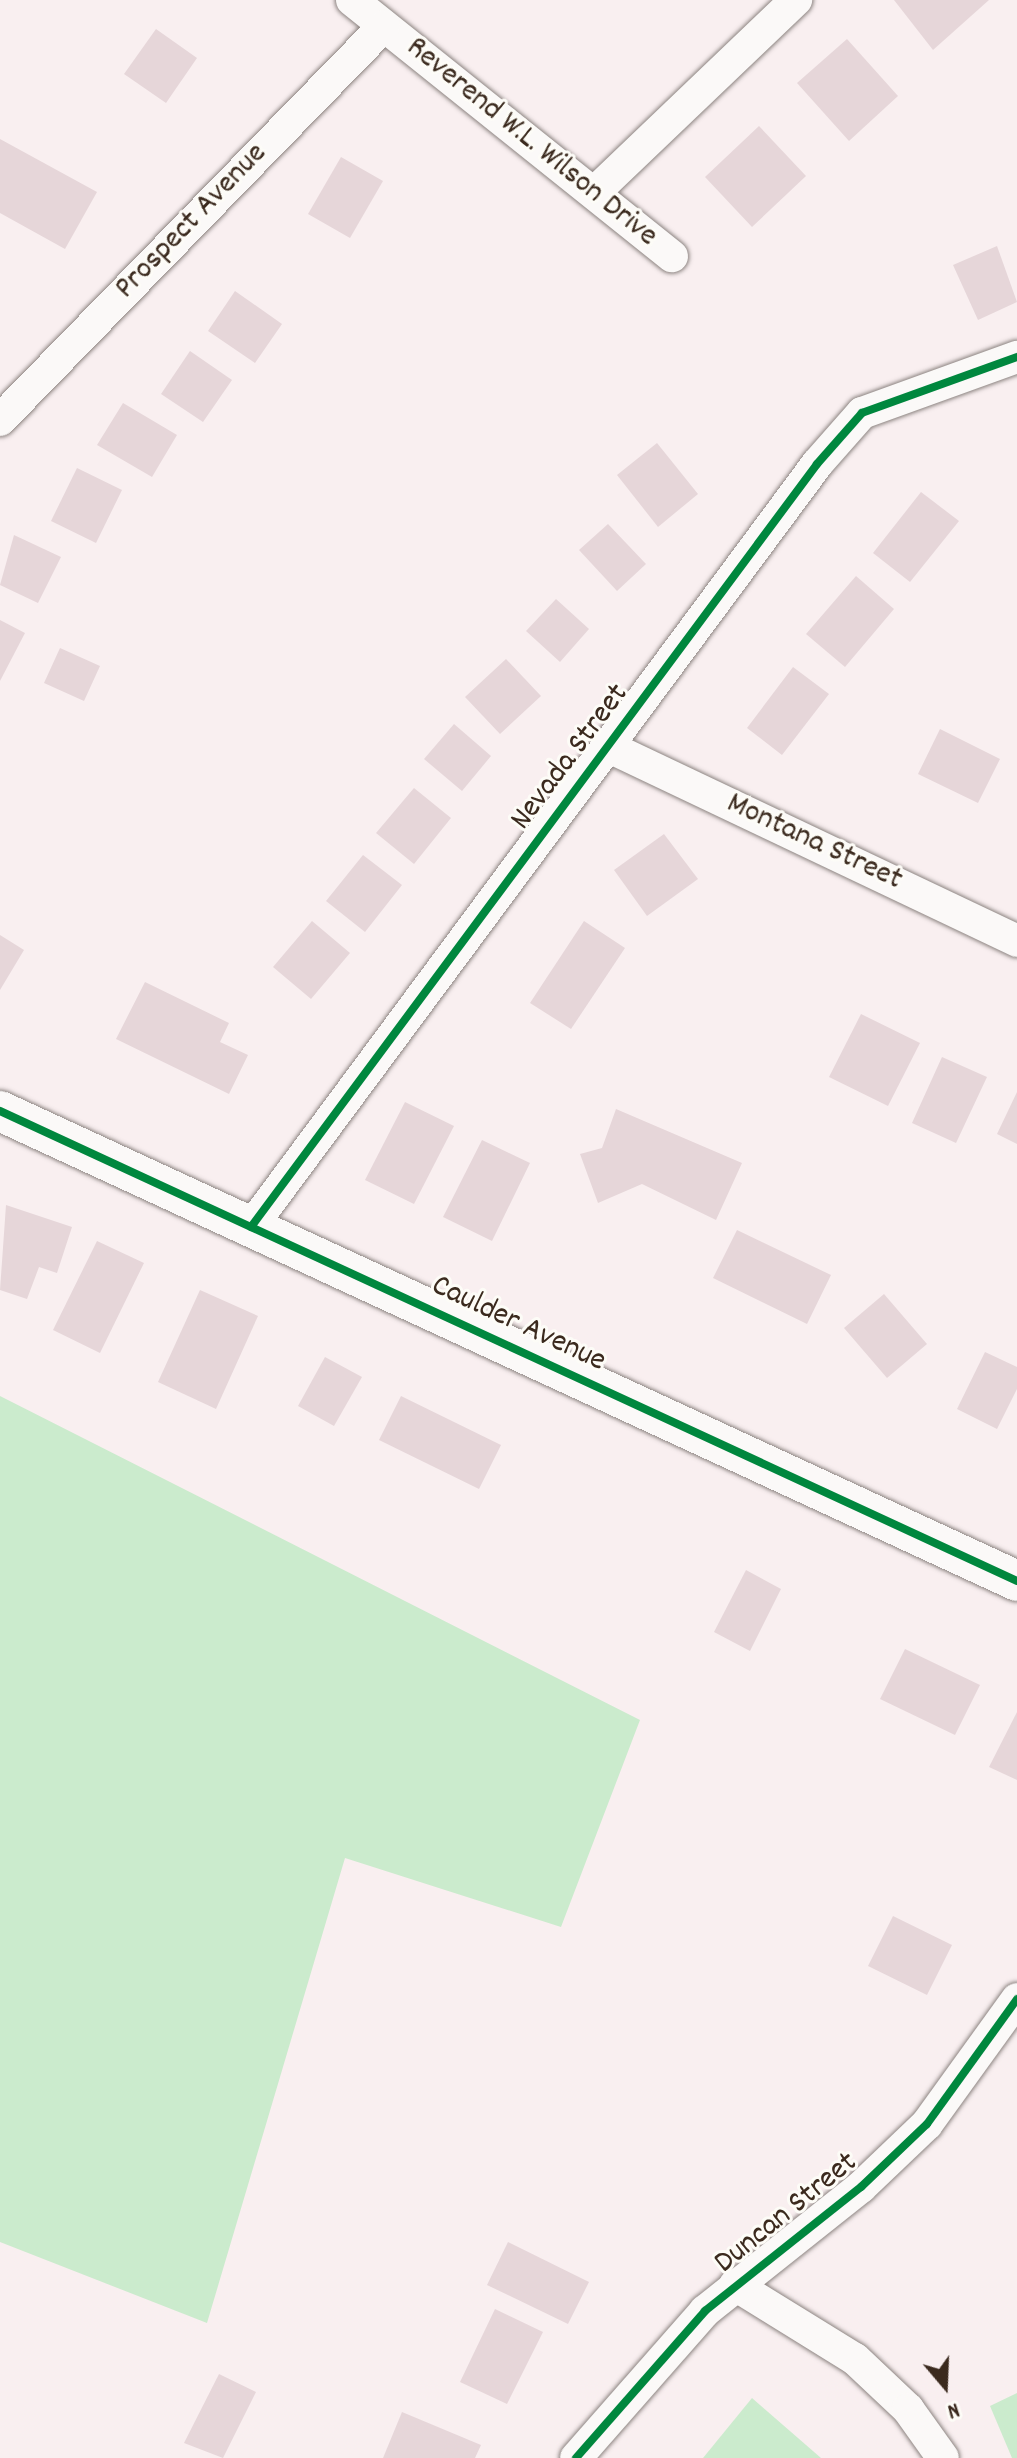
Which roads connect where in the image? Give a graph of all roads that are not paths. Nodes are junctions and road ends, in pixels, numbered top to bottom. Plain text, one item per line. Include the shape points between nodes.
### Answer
1 (352, 0) edge
2 (796, 0) edge
3 (384, 26) junction
4 (596, 191) junction
5 (672, 256) dead end
6 (1017, 357) edge
7 (0, 420) edge
8 (609, 747) junction
9 (1017, 941) edge
10 (0, 1111) edge
11 (251, 1227) junction
12 (1017, 1581) edge
13 (1017, 1999) edge
14 (735, 2285) junction
15 (576, 2458) edge
16 (943, 2458) edge

1 - 3 street, Reverend W.L. Wilson Drive
2 - 4 street
3 - 4 street, Reverend W.L. Wilson Drive
3 - 7 street, Prospect Avenue
4 - 5 street, Reverend W.L. Wilson Drive
6 - 8 street, Nevada Street via 862,413
8 - 9 street, Montana Street
8 - 11 street, Nevada Street
10 - 11 street, Caulder Avenue
11 - 12 street, Caulder Avenue
13 - 14 street, Duncan Street via 975,2064 895,2157
14 - 15 street, Duncan Street
14 - 16 street via 855,2359 908,2409

